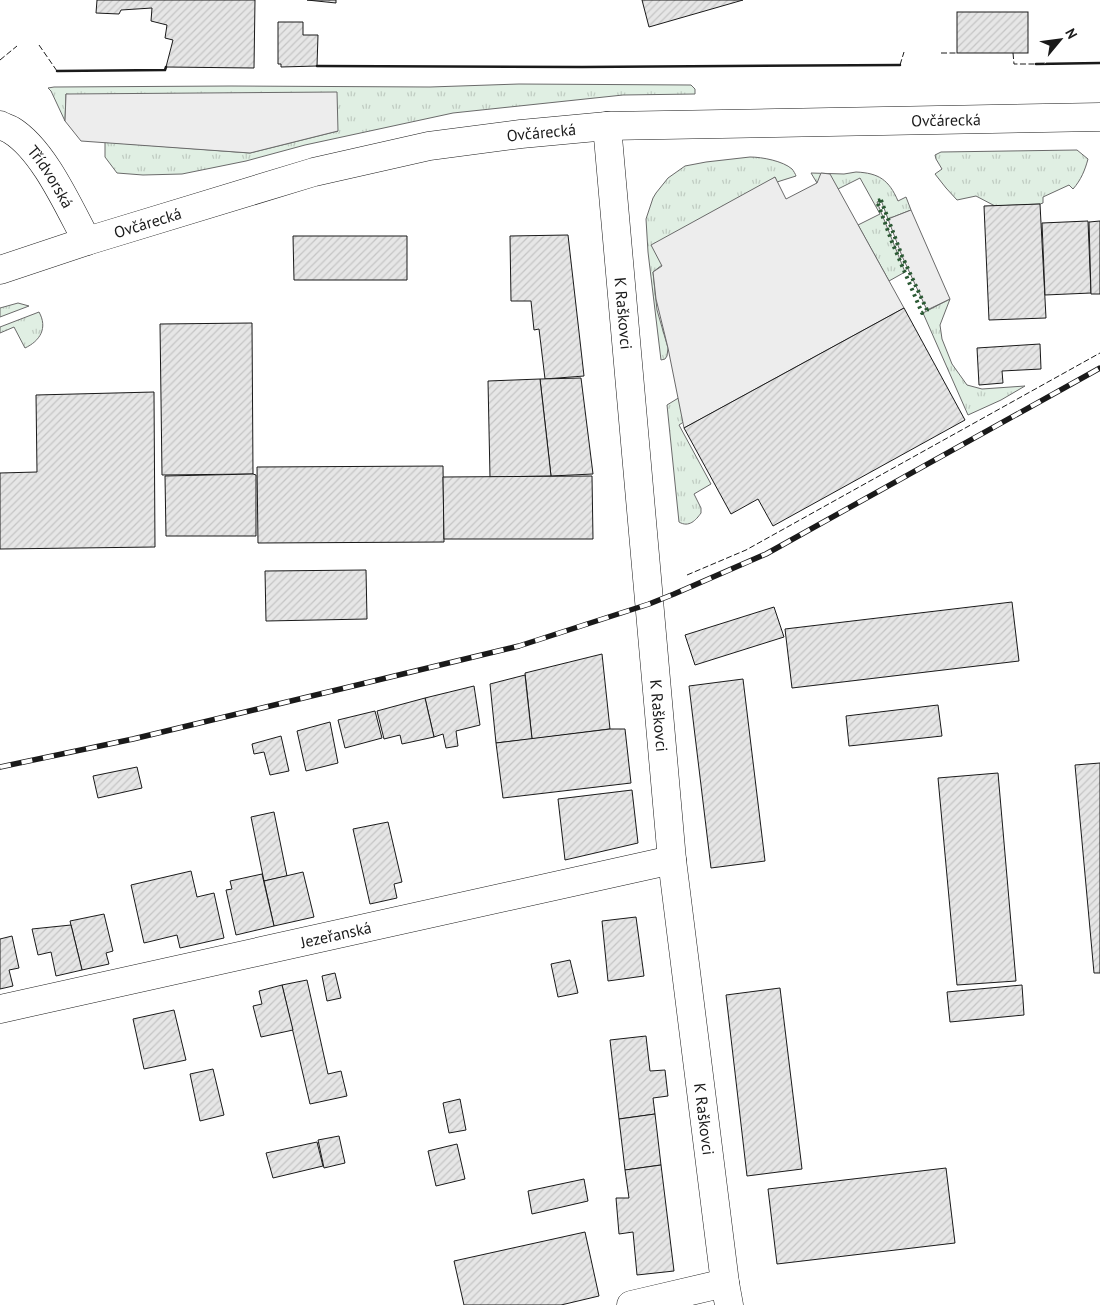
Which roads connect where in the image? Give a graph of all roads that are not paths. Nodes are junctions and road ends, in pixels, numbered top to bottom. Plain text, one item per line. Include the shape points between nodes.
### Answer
1 (1100, 117) edge
2 (0, 125) edge
3 (607, 126) junction
4 (87, 242) junction
5 (0, 270) edge
6 (672, 860) junction
7 (0, 1009) edge
8 (727, 1294) edge
9 (631, 1305) edge

1 - 3 street, Ovčárecká
2 - 4 street, Třídvorská via 31,147 49,171
3 - 4 street, Ovčárecká via 429,146 307,174
3 - 6 street, K Raškovci
4 - 5 street, Ovčárecká
6 - 7 street, Jezeřanská
6 - 8 street, K Raškovci
8 - 9 street

